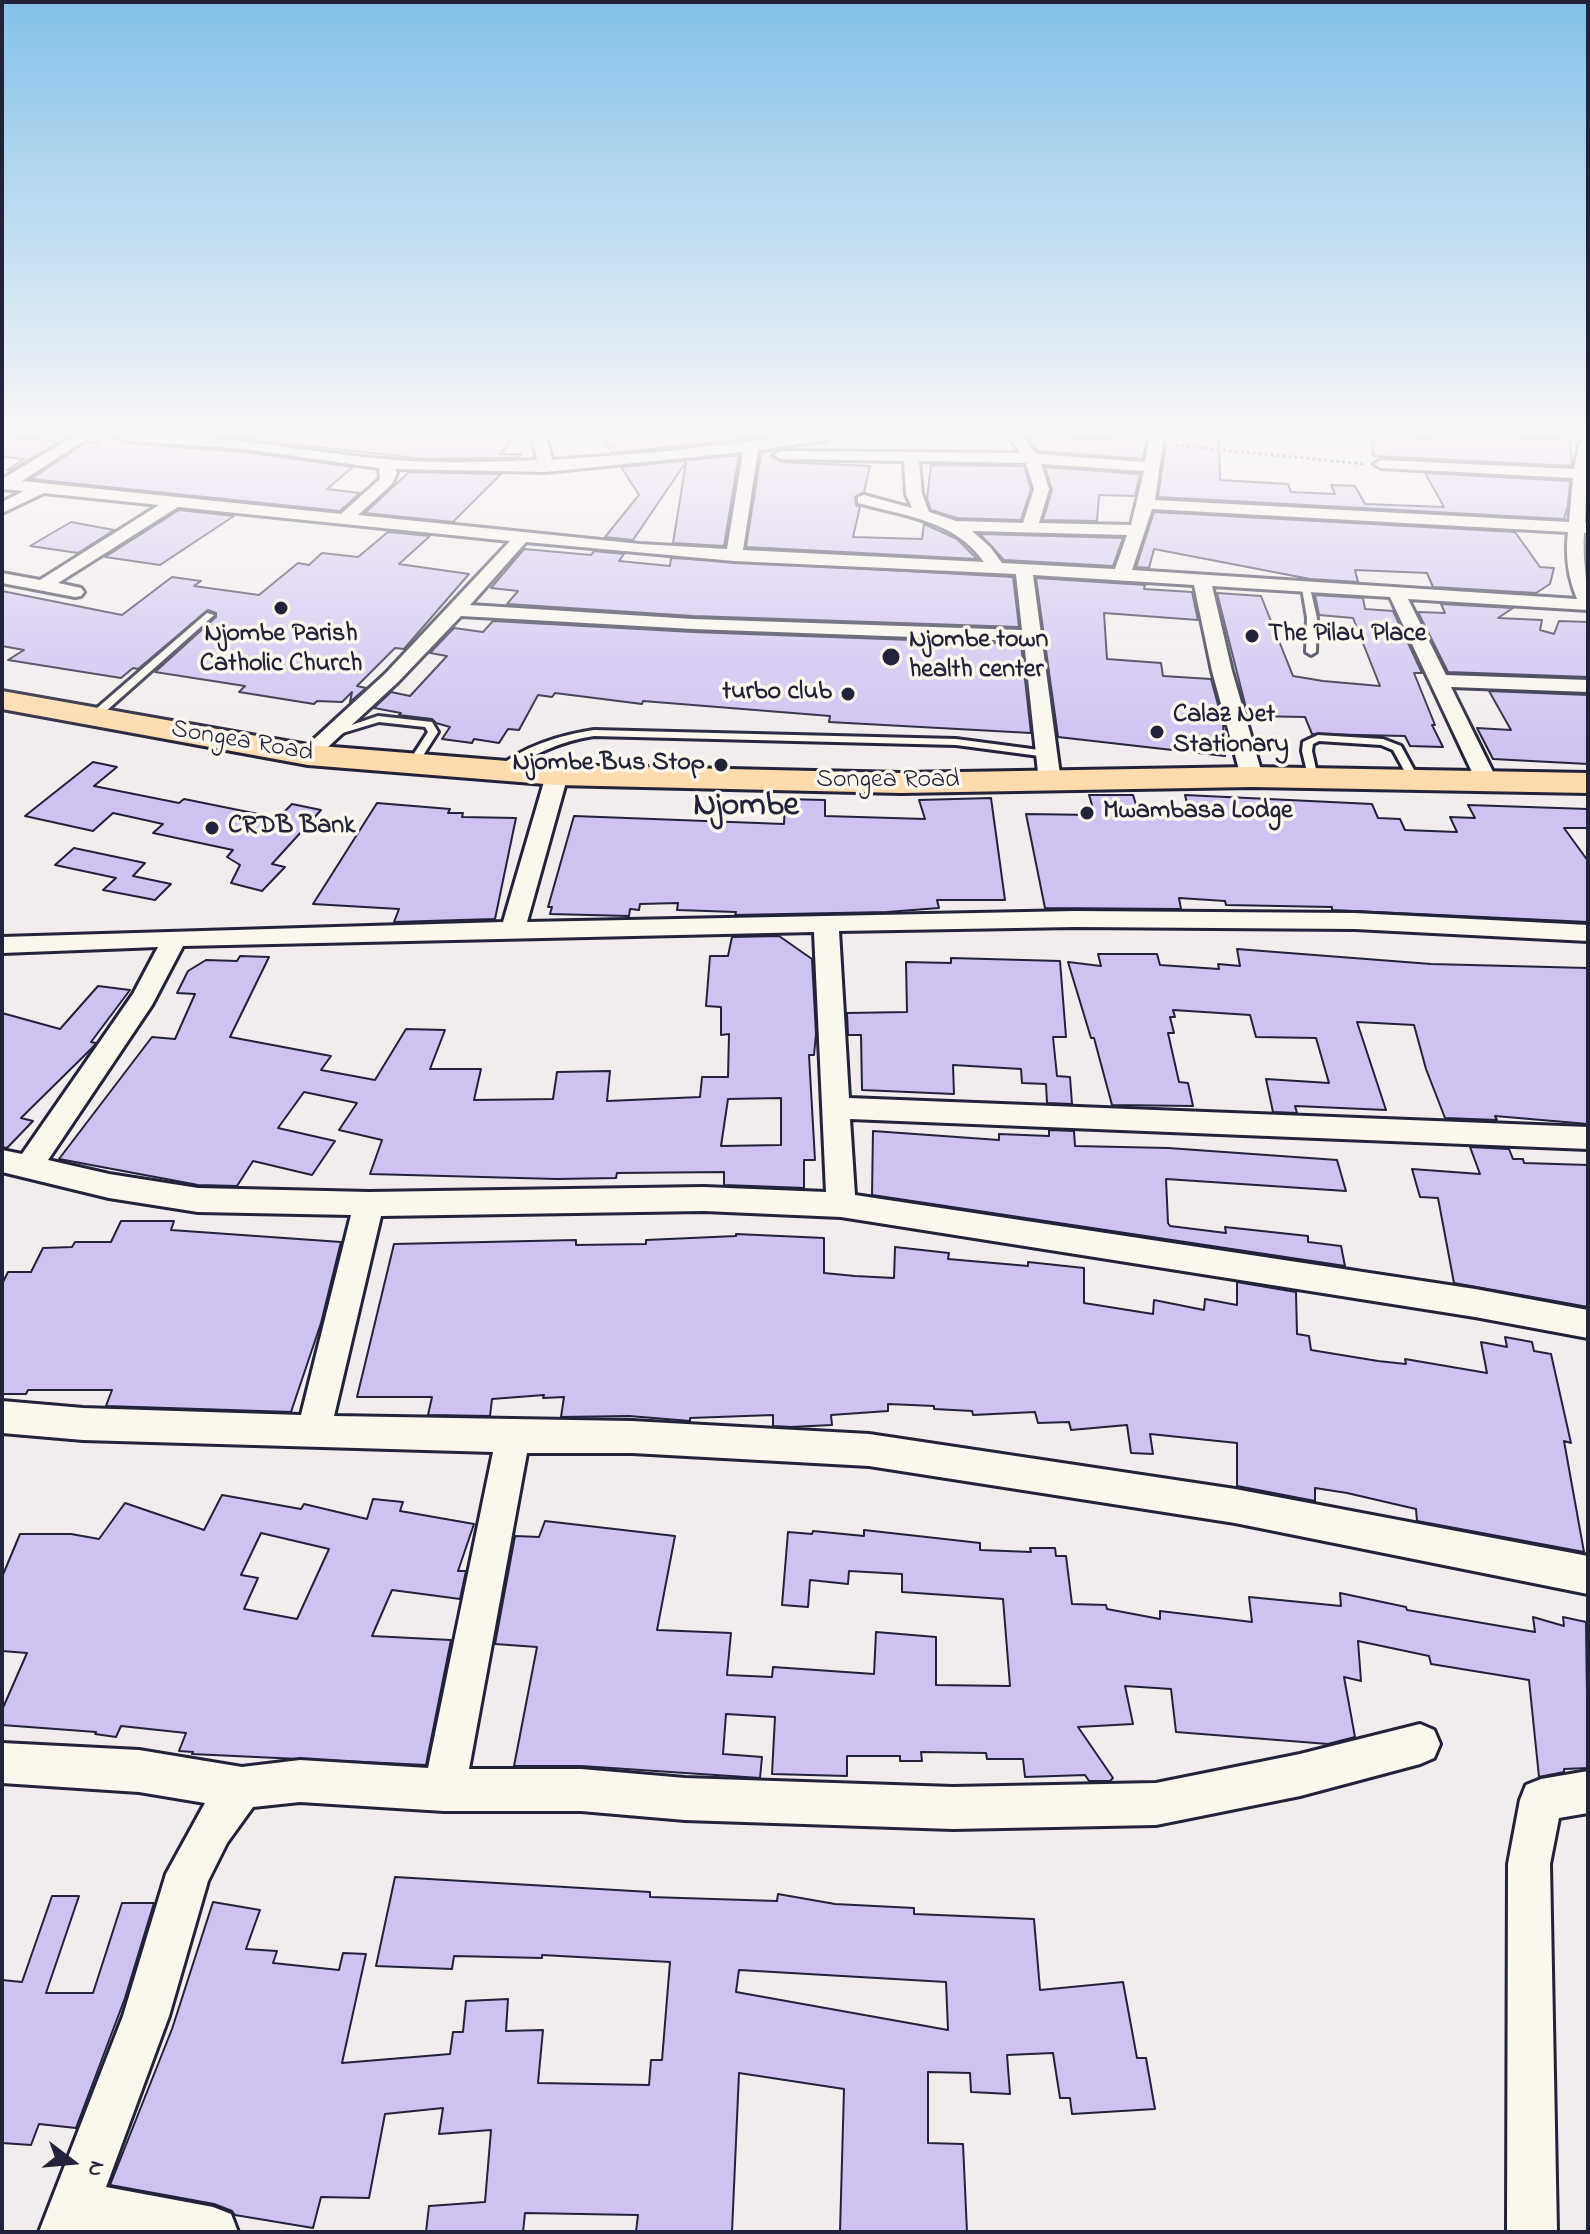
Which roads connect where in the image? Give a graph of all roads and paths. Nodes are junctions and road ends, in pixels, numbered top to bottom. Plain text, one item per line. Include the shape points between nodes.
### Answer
1 (114, 540) edge
2 (519, 540) edge
3 (536, 540) edge
4 (736, 540) edge
5 (975, 540) edge
6 (1134, 540) edge
7 (1579, 540) edge
8 (734, 556) junction
9 (997, 569) junction
10 (1024, 570) junction
11 (1122, 575) junction
12 (2, 578) edge
13 (1202, 581) junction
14 (42, 586) junction
15 (1306, 588) junction
16 (75, 592) dead end
17 (1397, 594) junction
18 (1588, 604) edge
19 (457, 610) junction
20 (210, 615) dead end
21 (1029, 636) junction
22 (1311, 652) dead end
23 (1440, 681) junction
24 (1588, 686) edge
25 (2, 700) edge
26 (93, 717) junction
27 (336, 732) junction
28 (308, 755) junction
29 (411, 766) junction
30 (1049, 768) junction
31 (496, 772) junction
32 (557, 775) junction
33 (1252, 777) junction
34 (1487, 782) junction
35 (1588, 783) edge
36 (826, 922) junction
37 (512, 932) junction
38 (1588, 933) edge
39 (174, 939) junction
40 (2, 945) edge
41 (837, 1108) junction
42 (1588, 1138) edge
43 (16, 1164) edge
44 (369, 1204) junction
45 (841, 1205) junction
46 (1588, 1324) edge
47 (2, 1417) edge
48 (314, 1430) junction
49 (513, 1437) junction
50 (1588, 1575) edge
51 (1420, 1744) dead end
52 (2, 1763) edge
53 (242, 1788) junction
54 (444, 1790) junction
55 (1588, 1792) edge
56 (69, 2219) edge
57 (213, 2232) edge
58 (1532, 2232) edge

1 - 14 street
2 - 19 street
3 - 8 street
4 - 8 street
5 - 9 street
6 - 11 street
7 - 18 street via 1574,565
8 - 9 street
9 - 10 street
10 - 11 street
10 - 21 street
11 - 13 street
12 - 14 street
13 - 15 street
13 - 33 street
14 - 16 street
15 - 17 street
15 - 22 lane
17 - 18 street
17 - 23 street
19 - 21 street
19 - 27 street
20 - 26 lane
21 - 30 street
23 - 24 street
23 - 34 street
25 - 26 highway, Songea Road
26 - 28 highway, Songea Road
27 - 28 street
27 - 29 lane via 378,719 428,724 433,732
28 - 29 highway, Songea Road
29 - 31 highway, Songea Road
30 - 31 lane via 956,742 594,733 564,737
30 - 32 highway, Songea Road via 778,782
30 - 33 highway, Songea Road
31 - 32 highway, Songea Road
32 - 37 street
33 - 34 highway, Songea Road
34 - 35 highway, Songea Road
36 - 37 street
36 - 38 street via 1309,920
36 - 41 street
37 - 39 street
39 - 40 street
39 - 43 street via 144,1001
41 - 42 street
41 - 45 street
43 - 44 street via 198,1200
44 - 45 street via 704,1199
44 - 48 street
45 - 46 street
47 - 48 street
48 - 49 street
49 - 50 street via 632,1437 869,1450 1235,1506
49 - 54 street
51 - 54 street via 1156,1804 953,1808 581,1790
52 - 53 street via 139,1771
53 - 54 street via 300,1781
53 - 56 street via 212,1828 188,1874 146,2016
55 - 58 street via 1541,1800 1529,1864
56 - 57 street

